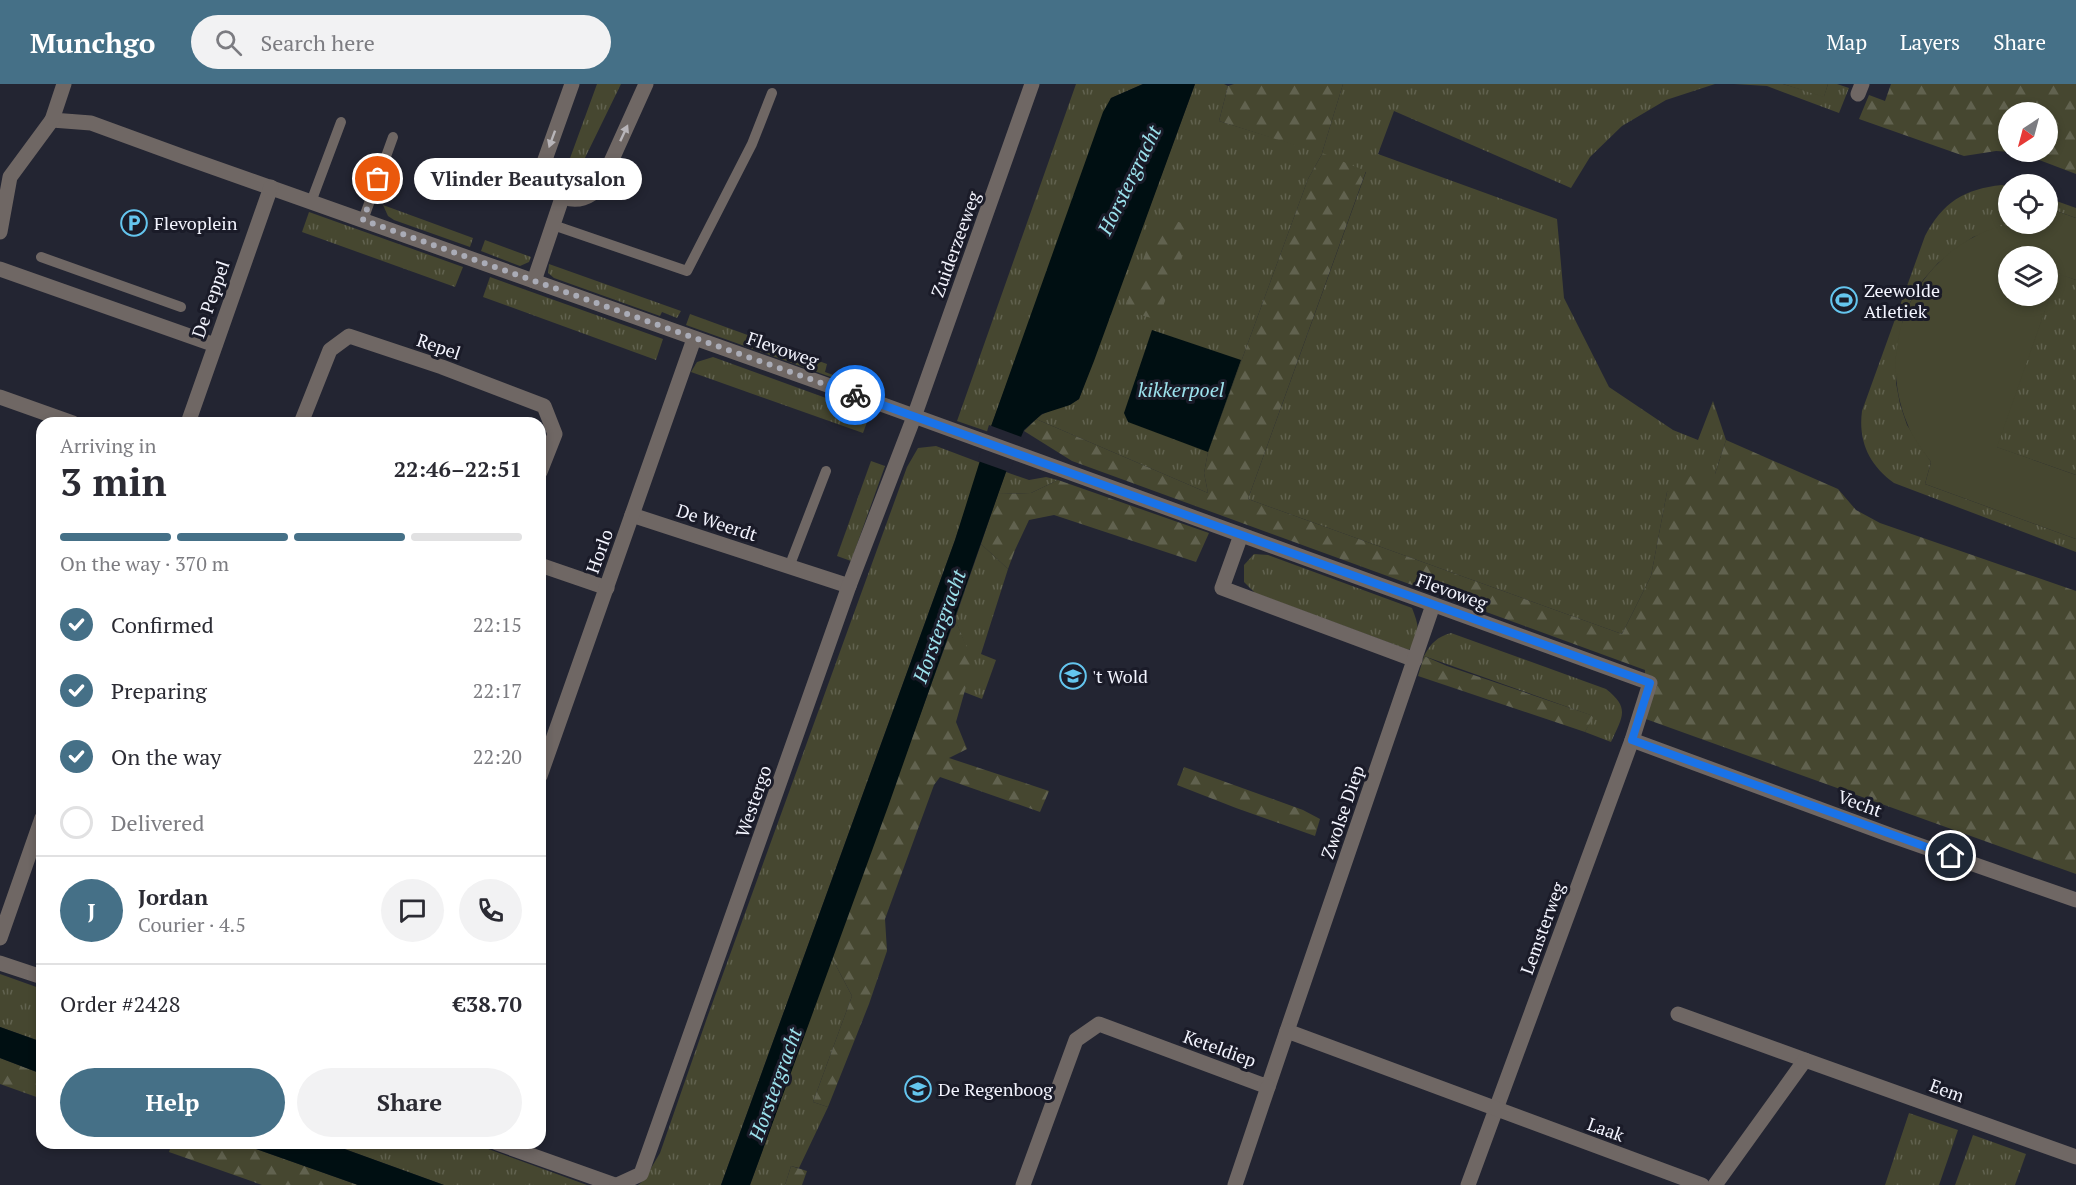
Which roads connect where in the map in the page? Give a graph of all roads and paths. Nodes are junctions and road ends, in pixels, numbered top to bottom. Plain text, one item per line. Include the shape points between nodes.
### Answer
1 (64, 84) edge
2 (572, 84) edge
3 (646, 84) edge
4 (1032, 84) edge
5 (772, 93) dead end
6 (52, 120) junction
7 (341, 122) dead end
8 (393, 137) dead end
9 (5, 175) edge
10 (271, 187) junction
11 (562, 198) junction
12 (311, 202) junction
13 (363, 220) junction
14 (553, 225) junction
15 (0, 232) edge
16 (41, 256) dead end
17 (0, 269) edge
18 (534, 281) junction
19 (181, 307) dead end
20 (694, 339) junction
21 (214, 345) junction
22 (0, 397) edge
23 (56, 417) edge
24 (190, 417) edge
25 (303, 417) edge
26 (914, 417) junction
27 (546, 457) edge
28 (826, 471) dead end
29 (632, 515) junction
30 (1241, 536) junction
31 (546, 567) edge
32 (789, 567) junction
33 (849, 586) junction
34 (607, 588) junction
35 (1433, 605) junction
36 (1415, 660) junction
37 (1650, 683) joint
38 (1632, 740) junction
39 (546, 759) edge
40 (36, 835) edge
41 (2076, 900) edge
42 (0, 938) edge
43 (0, 963) edge
44 (36, 975) edge
45 (1678, 1014) dead end
46 (1287, 1031) junction
47 (1804, 1060) junction
48 (1268, 1087) junction
49 (1496, 1109) junction
50 (514, 1149) edge
51 (2076, 1157) edge
52 (616, 1185) edge
53 (1023, 1185) edge
54 (1235, 1185) edge
55 (1468, 1185) edge
56 (1702, 1185) edge
57 (1715, 1185) edge

1 - 6 street
2 -> 11 street via 542,168 544,180
11 -> 3 street via 593,194 600,186
4 - 26 street, Zuiderzeeweg
5 - 14 lane via 752,144 687,272
6 - 9 street
6 - 10 street via 91,123
7 - 12 lane
8 - 13 lane
9 - 15 street
10 - 12 street
10 - 21 street, De Peppel
11 - 14 street
12 - 13 street, Flevoweg
13 - 18 street, Flevoweg
14 - 18 street
16 - 19 lane
17 - 21 street
18 - 20 street, Flevoweg
20 - 26 street, Flevoweg
20 - 29 street, Horlo
21 - 24 street, De Peppel
22 - 23 street
25 - 27 street, Repel via 330,350 349,336 544,406 555,434
26 - 30 street, Flevoweg
26 - 33 street, Westergo
28 - 32 lane
29 - 32 street, De Weerdt
29 - 34 street, Horlo
30 - 35 street, Flevoweg
30 - 36 street via 1222,588
31 - 34 street
32 - 33 street, De Weerdt
33 - 52 street, Westergo via 641,1174
34 - 39 street, Horlo
35 - 36 street, Zwolse Diep
35 - 37 street, Flevoweg
36 - 46 street, Zwolse Diep
37 - 38 street, Lemsterweg
38 - 41 street, Vecht
38 - 49 street, Lemsterweg
40 - 42 street
43 - 44 street
45 - 47 street, Eem
46 - 48 street, Keteldiep
46 - 49 street
47 - 51 street, Eem
47 - 57 street
48 - 53 street, Keteldiep via 1099,1024 1076,1040
48 - 54 street
49 - 55 street, Lemsterweg
49 - 56 street, Laak
50 - 52 street

